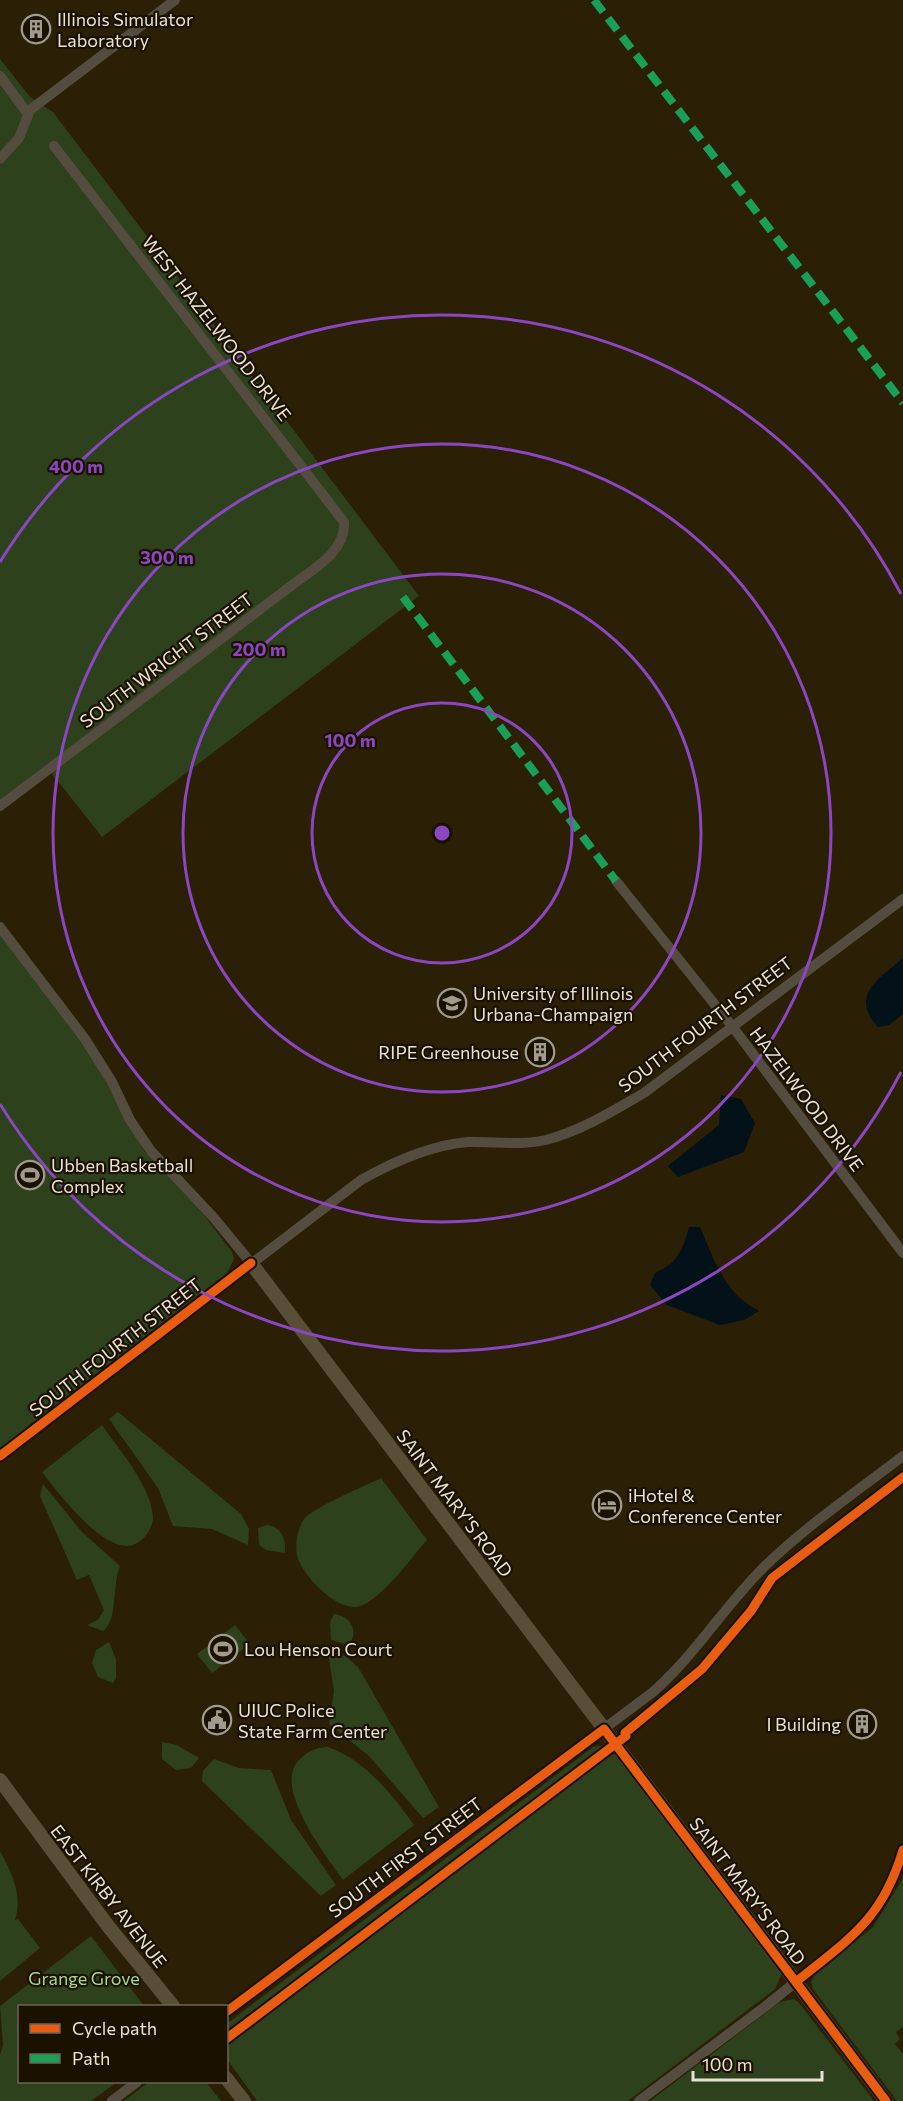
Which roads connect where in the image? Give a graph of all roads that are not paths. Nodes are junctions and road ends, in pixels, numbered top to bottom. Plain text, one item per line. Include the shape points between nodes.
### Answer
1 (175, 0) edge
2 (0, 76) edge
3 (27, 114) junction
4 (54, 146) dead end
5 (0, 159) edge
6 (345, 534) joint
7 (0, 806) edge
8 (616, 880) dead end
9 (903, 899) edge
10 (0, 927) edge
11 (732, 1026) junction
12 (903, 1253) edge
13 (251, 1263) junction
14 (0, 1456) edge
15 (903, 1456) edge
16 (604, 1729) junction
17 (0, 1780) edge
18 (0, 1789) edge
19 (17, 1807) junction
20 (903, 1851) edge
21 (796, 1982) junction
22 (170, 2005) edge
23 (228, 2011) edge
24 (228, 2081) edge
25 (136, 2083) edge
26 (112, 2101) edge
27 (244, 2101) edge
28 (639, 2101) edge
29 (886, 2101) edge

1 - 3 street
2 - 3 street
3 - 5 street via 19,138
4 - 6 street, WEST HAZELWOOD DRIVE via 282,439 344,522
6 - 7 street, SOUTH WRIGHT STREET via 331,554 287,589
8 - 11 street, HAZELWOOD DRIVE
9 - 11 street, SOUTH FOURTH STREET
10 - 13 street, SAINT MARY'S ROAD via 85,1039 151,1151
11 - 12 street, HAZELWOOD DRIVE
11 - 13 street, SOUTH FOURTH STREET via 644,1093 600,1119 545,1140 467,1142 417,1153 383,1167
13 - 14 street, SOUTH FOURTH STREET
13 - 16 main road, SAINT MARY'S ROAD
15 - 16 street, SOUTH FIRST STREET via 782,1550 665,1681
16 - 21 main road, SAINT MARY'S ROAD
16 - 23 street, SOUTH FIRST STREET
17 - 19 main road, EAST KIRBY AVENUE
18 - 19 main road, EAST KIRBY AVENUE
19 - 22 main road, EAST KIRBY AVENUE
20 - 21 street via 890,1888 871,1918
21 - 28 street
21 - 29 main road, SAINT MARY'S ROAD
24 - 27 main road
25 - 26 street

